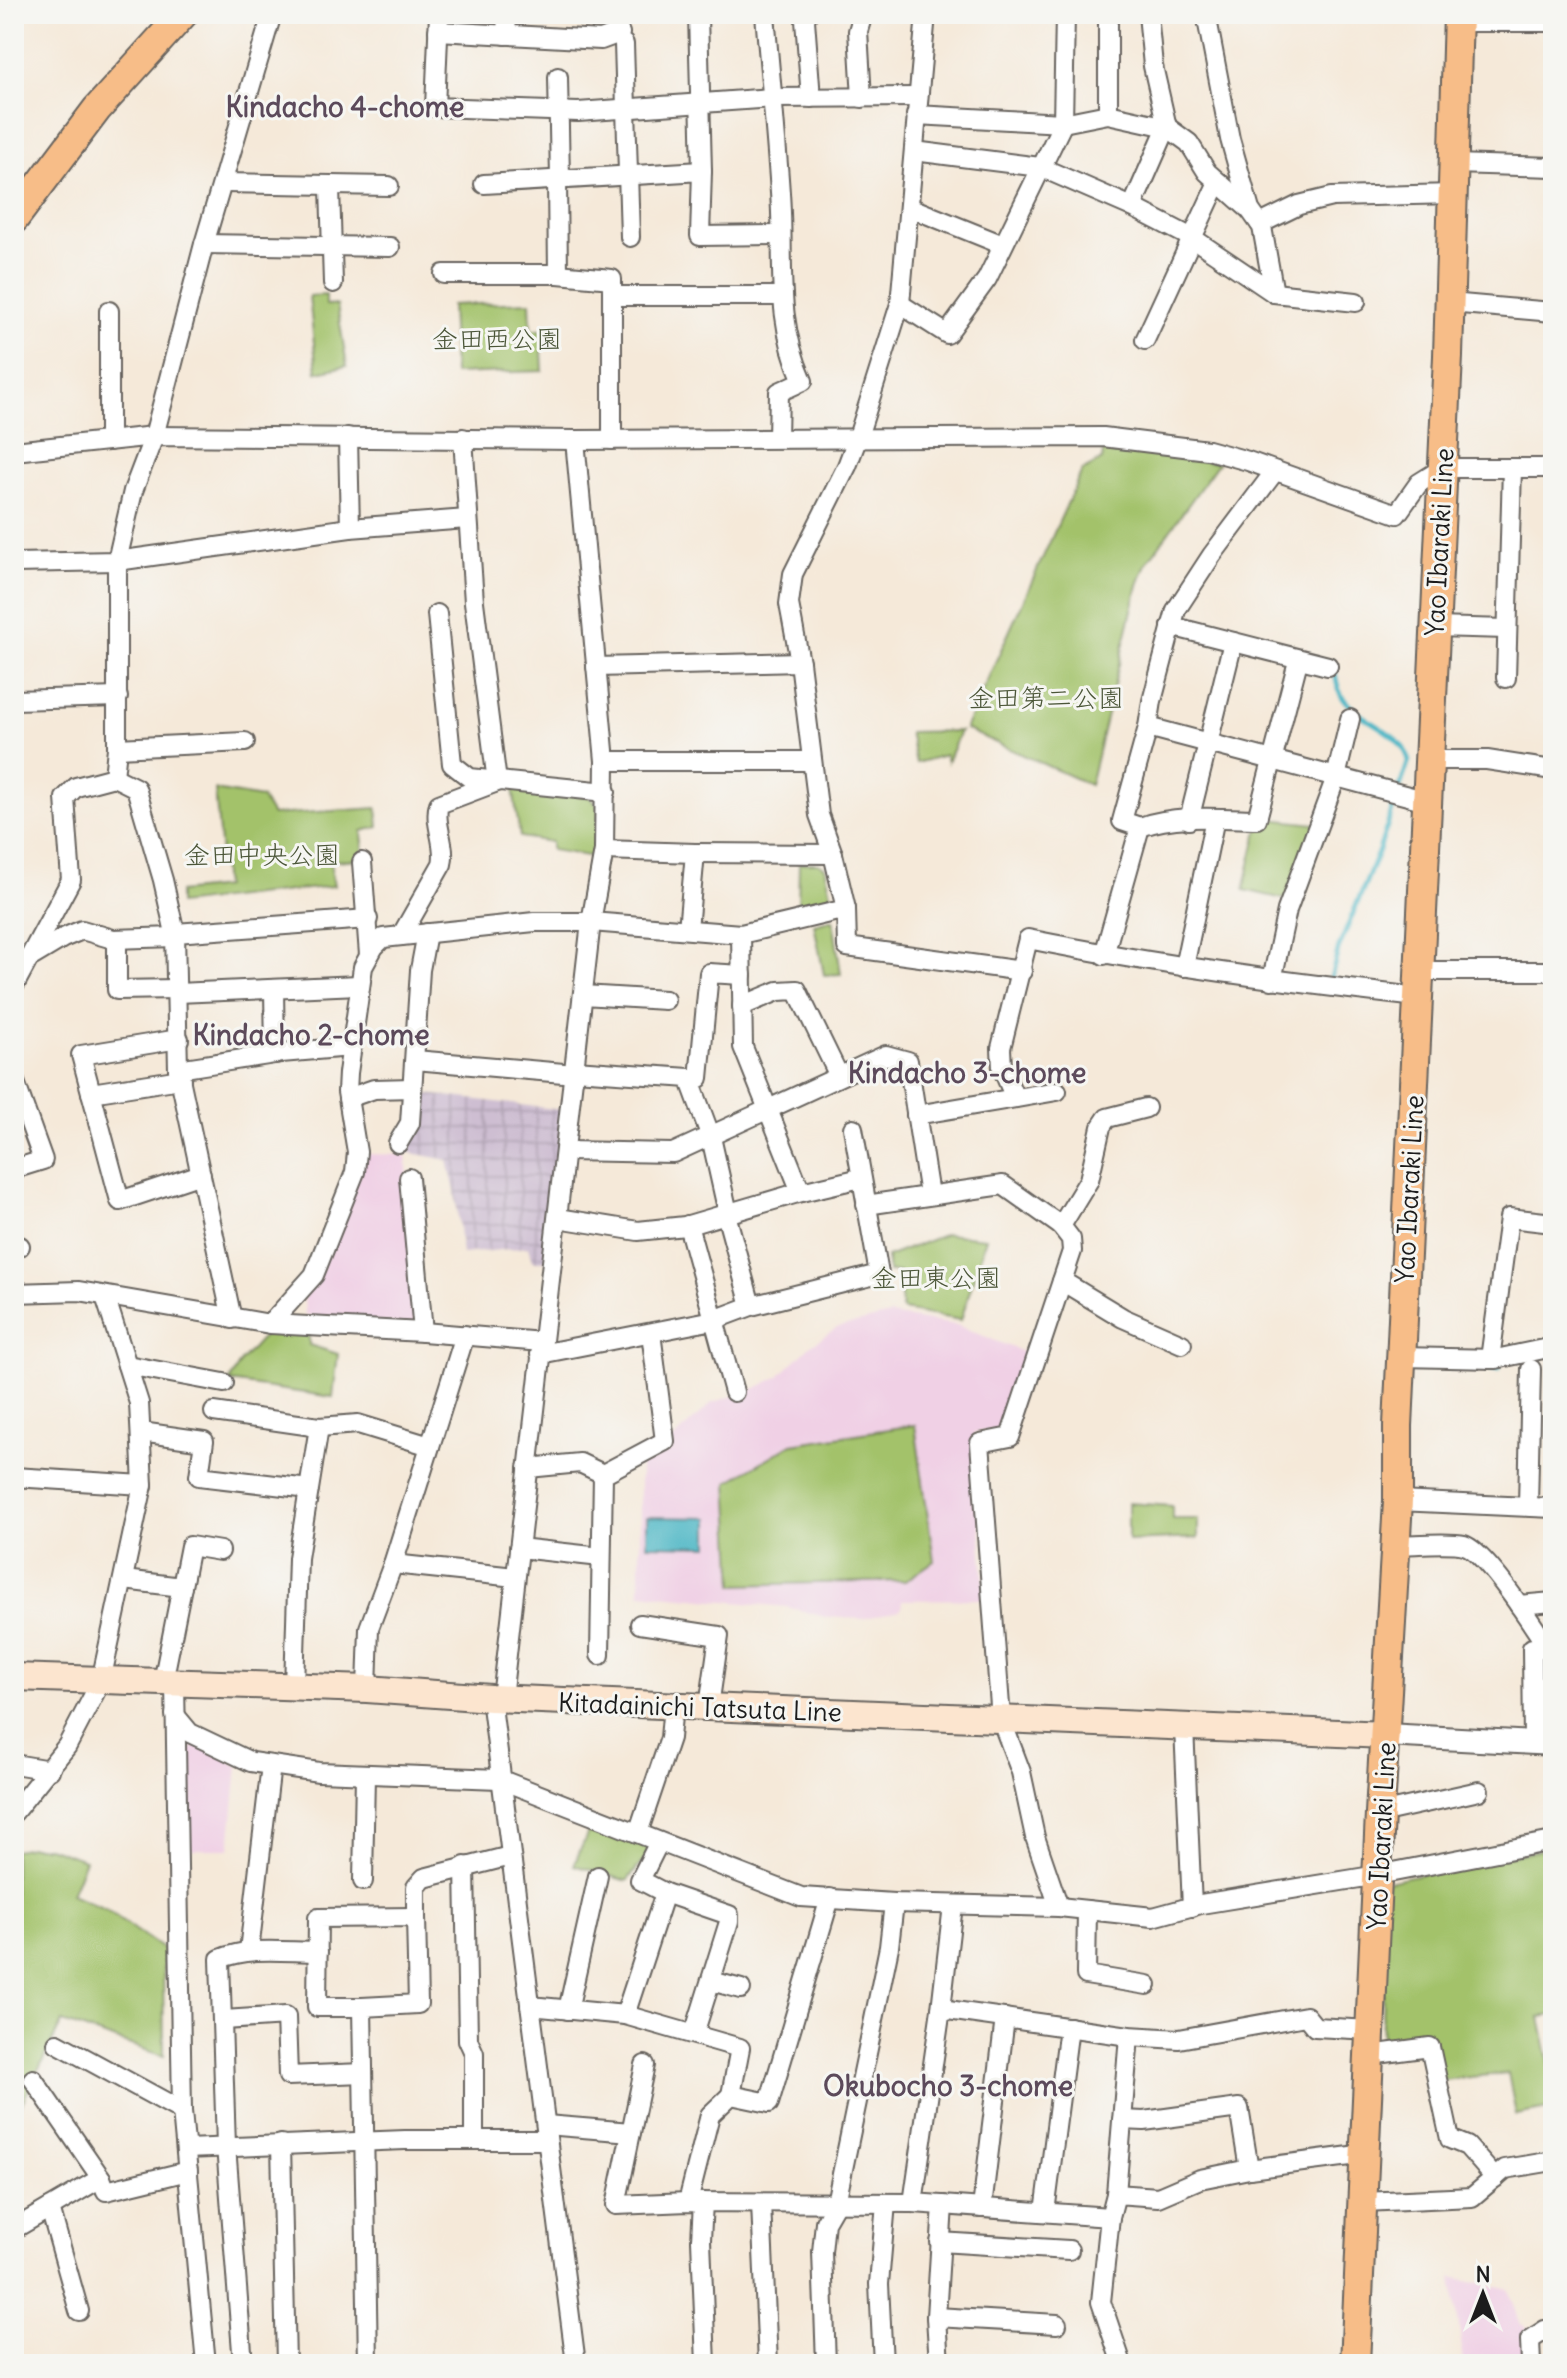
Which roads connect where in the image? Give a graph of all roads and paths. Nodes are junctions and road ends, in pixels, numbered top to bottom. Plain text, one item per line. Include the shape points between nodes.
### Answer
1 (183, 14) edge
2 (272, 14) edge
3 (507, 14) edge
4 (698, 14) edge
5 (765, 14) edge
6 (807, 14) edge
7 (863, 14) edge
8 (926, 14) edge
9 (1065, 14) edge
10 (1108, 14) edge
11 (1148, 14) edge
12 (1206, 14) edge
13 (1458, 18) edge
14 (438, 22) edge
15 (1553, 22) edge
16 (506, 35) junction
17 (558, 77) dead end
18 (772, 98) junction
19 (811, 98) junction
20 (862, 98) junction
21 (701, 102) junction
22 (917, 106) junction
23 (627, 108) junction
24 (558, 112) junction
25 (1108, 114) junction
26 (1063, 123) junction
27 (1167, 127) junction
28 (914, 151) junction
29 (1454, 164) junction
30 (1040, 167) junction
31 (1553, 167) edge
32 (702, 171) junction
33 (629, 175) junction
34 (558, 179) junction
35 (1218, 182) junction
36 (224, 183) junction
37 (484, 184) dead end
38 (389, 186) dead end
39 (330, 187) junction
40 (1454, 194) junction
41 (909, 207) junction
42 (1132, 207) junction
43 (1255, 217) junction
44 (14, 219) edge
45 (781, 235) junction
46 (630, 237) dead end
47 (1194, 239) junction
48 (204, 244) junction
49 (331, 245) junction
50 (1003, 245) junction
51 (390, 247) dead end
52 (444, 274) dead end
53 (558, 274) junction
54 (333, 283) dead end
55 (1274, 293) junction
56 (612, 296) junction
57 (783, 296) junction
58 (1356, 302) dead end
59 (1450, 303) junction
60 (900, 304) junction
61 (109, 311) dead end
62 (1553, 312) edge
63 (1145, 340) dead end
64 (154, 436) junction
65 (348, 437) junction
66 (858, 437) junction
67 (463, 438) junction
68 (778, 438) junction
69 (575, 440) junction
70 (612, 440) junction
71 (109, 441) junction
72 (14, 451) edge
73 (1443, 468) junction
74 (1512, 468) junction
75 (1553, 468) edge
76 (1275, 471) junction
77 (467, 519) junction
78 (350, 528) junction
79 (117, 561) junction
80 (14, 563) edge
81 (437, 614) dead end
82 (1171, 626) junction
83 (1435, 627) junction
84 (1507, 629) junction
85 (1233, 642) junction
86 (1298, 661) junction
87 (800, 662) junction
88 (1328, 666) dead end
89 (596, 667) junction
90 (1506, 678) dead end
91 (118, 697) junction
92 (14, 700) edge
93 (1350, 719) dead end
94 (1148, 727) junction
95 (245, 742) dead end
96 (1209, 743) junction
97 (117, 748) junction
98 (1273, 760) junction
99 (1429, 760) junction
100 (605, 761) junction
101 (811, 761) junction
102 (1553, 770) edge
103 (114, 777) junction
104 (1336, 777) junction
105 (497, 782) junction
106 (606, 792) junction
107 (1427, 801) junction
108 (1215, 818) junction
109 (1189, 820) junction
110 (1140, 827) junction
111 (604, 850) junction
112 (695, 853) junction
113 (833, 854) junction
114 (362, 862) dead end
115 (846, 909) junction
116 (368, 919) junction
117 (591, 922) junction
118 (688, 929) junction
119 (427, 933) junction
120 (741, 934) junction
121 (175, 935) junction
122 (401, 936) junction
123 (117, 939) junction
124 (369, 955) junction
125 (1104, 955) junction
126 (31, 958) junction
127 (1184, 967) junction
128 (1022, 971) junction
129 (1553, 971) edge
130 (742, 975) junction
131 (1272, 980) junction
132 (1419, 984) junction
133 (359, 985) junction
134 (14, 986) edge
135 (274, 989) junction
136 (177, 991) junction
137 (583, 995) junction
138 (665, 1000) dead end
139 (742, 1006) junction
140 (179, 1039) junction
141 (351, 1047) junction
142 (275, 1054) junction
143 (415, 1060) junction
144 (575, 1072) junction
145 (180, 1074) junction
146 (839, 1076) junction
147 (689, 1078) junction
148 (14, 1079) edge
149 (412, 1088) junction
150 (1057, 1091) dead end
151 (91, 1093) junction
152 (348, 1098) junction
153 (1015, 1098) junction
154 (1146, 1108) dead end
155 (768, 1109) junction
156 (916, 1115) junction
157 (853, 1128) dead end
158 (711, 1137) junction
159 (398, 1143) dead end
160 (566, 1151) junction
161 (14, 1169) edge
162 (201, 1174) junction
163 (409, 1178) dead end
164 (861, 1178) junction
165 (801, 1192) junction
166 (929, 1195) junction
167 (866, 1205) junction
168 (727, 1213) junction
169 (558, 1218) junction
170 (1553, 1223) edge
171 (688, 1225) junction
172 (1061, 1226) junction
173 (1062, 1281) junction
174 (14, 1293) edge
175 (105, 1296) junction
176 (751, 1306) junction
177 (232, 1319) junction
178 (714, 1320) junction
179 (270, 1324) junction
180 (423, 1332) junction
181 (651, 1333) junction
182 (465, 1335) junction
183 (1182, 1344) dead end
184 (1553, 1347) edge
185 (541, 1348) junction
186 (1401, 1357) junction
187 (1490, 1359) junction
188 (127, 1365) junction
189 (1531, 1369) dead end
190 (224, 1383) dead end
191 (734, 1392) dead end
192 (214, 1412) dead end
193 (319, 1427) junction
194 (141, 1432) junction
195 (430, 1446) junction
196 (528, 1468) junction
197 (603, 1474) junction
198 (14, 1477) edge
199 (143, 1485) junction
200 (309, 1489) junction
201 (1398, 1501) junction
202 (1528, 1506) junction
203 (1553, 1508) edge
204 (1395, 1545) junction
205 (519, 1548) junction
206 (220, 1551) dead end
207 (601, 1557) junction
208 (393, 1564) junction
209 (515, 1577) junction
210 (124, 1580) junction
211 (182, 1587) junction
212 (1553, 1602) edge
213 (1519, 1605) junction
214 (640, 1624) dead end
215 (1550, 1652) edge
216 (600, 1655) dead end
217 (14, 1677) edge
218 (101, 1681) junction
219 (169, 1682) junction
220 (294, 1687) junction
221 (367, 1689) junction
222 (496, 1698) junction
223 (673, 1705) junction
224 (709, 1707) junction
225 (175, 1715) junction
226 (1001, 1719) junction
227 (1184, 1727) junction
228 (1386, 1735) junction
229 (1543, 1743) edge
230 (14, 1764) edge
231 (271, 1765) junction
232 (50, 1770) junction
233 (365, 1774) junction
234 (499, 1779) junction
235 (1479, 1791) dead end
236 (14, 1812) edge
237 (1380, 1813) junction
238 (638, 1833) junction
239 (1553, 1841) edge
240 (659, 1842) junction
241 (510, 1856) junction
242 (465, 1866) junction
243 (1378, 1875) junction
244 (598, 1876) dead end
245 (363, 1881) dead end
246 (665, 1893) junction
247 (830, 1898) junction
248 (894, 1903) junction
249 (953, 1905) junction
250 (1059, 1907) junction
251 (1192, 1907) junction
252 (1087, 1910) junction
253 (416, 1917) junction
254 (249, 1951) junction
255 (318, 1952) junction
256 (711, 1981) junction
257 (1147, 1985) dead end
258 (741, 1989) dead end
259 (530, 2006) junction
260 (362, 2007) junction
261 (941, 2009) junction
262 (568, 2010) junction
263 (625, 2015) junction
264 (1005, 2018) junction
265 (224, 2020) junction
266 (1069, 2027) junction
267 (694, 2034) junction
268 (1129, 2036) junction
269 (1371, 2042) junction
270 (57, 2043) dead end
271 (645, 2065) dead end
272 (363, 2073) junction
273 (33, 2079) dead end
274 (731, 2095) junction
275 (182, 2111) junction
276 (1122, 2120) junction
277 (631, 2132) junction
278 (546, 2133) junction
279 (474, 2140) junction
280 (364, 2142) junction
281 (281, 2144) junction
282 (226, 2146) junction
283 (186, 2149) junction
284 (1366, 2154) junction
285 (1553, 2161) edge
286 (1249, 2169) junction
287 (188, 2171) junction
288 (101, 2178) junction
289 (1495, 2178) junction
290 (1116, 2194) junction
291 (695, 2202) junction
292 (1364, 2202) junction
293 (761, 2203) junction
294 (836, 2203) junction
295 (886, 2203) junction
296 (913, 2203) junction
297 (943, 2205) junction
298 (50, 2208) junction
299 (982, 2208) junction
300 (1045, 2212) junction
301 (1110, 2217) junction
302 (14, 2229) edge
303 (940, 2242) junction
304 (1069, 2250) dead end
305 (79, 2311) dead end
306 (936, 2317) junction
307 (1057, 2324) dead end
308 (1553, 2329) edge
309 (206, 2364) edge
310 (243, 2364) edge
311 (286, 2364) edge
312 (368, 2364) edge
313 (576, 2364) edge
314 (706, 2364) edge
315 (768, 2364) edge
316 (826, 2364) edge
317 (883, 2364) edge
318 (939, 2364) edge
319 (1122, 2364) edge
320 (1355, 2364) edge
321 (1531, 2364) edge

1 - 44 main road via 97,109
2 - 36 street
3 - 16 street
4 - 21 street
5 - 18 street
6 - 19 street
7 - 20 street via 858,31
8 - 22 street
9 - 26 street
10 - 25 street
11 - 27 street
12 - 43 street via 1230,139
13 - 15 street
13 - 29 main road, Yao Ibaraki Line
14 - 16 street
14 - 24 street via 435,107
16 - 23 street via 622,39
17 - 24 street
18 - 19 street
18 - 21 street
18 - 45 street
19 - 20 street
20 - 22 street
21 - 23 street
21 - 32 street
22 - 26 street
22 - 28 street
23 - 24 street
23 - 33 street
24 - 34 street
25 - 26 street
25 - 27 street
26 - 30 street
27 - 35 street via 1189,143
27 - 42 street
28 - 30 street
28 - 41 street
29 - 31 street
29 - 40 main road, Yao Ibaraki Line
30 - 42 street
30 - 50 street
32 - 33 street
32 - 45 street via 700,236
33 - 34 street
33 - 46 street
34 - 37 street
34 - 53 street
35 - 43 street
35 - 47 street
36 - 39 street
36 - 48 street
38 - 39 street
39 - 49 street
40 - 43 street via 1332,197
40 - 59 main road, Yao Ibaraki Line
41 - 50 street
41 - 60 street
42 - 47 street
43 - 55 street
45 - 57 street
47 - 55 street
47 - 63 street
48 - 49 street
48 - 64 street
49 - 51 street
49 - 54 street
50 - 60 street via 987,279 947,334
52 - 53 street
53 - 56 street via 612,279
55 - 58 street
56 - 57 street
56 - 70 street
57 - 68 street via 790,349 803,381 779,392
59 - 62 street
59 - 73 main road, Yao Ibaraki Line
60 - 66 street
61 - 71 street
64 - 65 street
64 - 71 street
64 - 79 street via 133,491
65 - 67 street
65 - 78 street
66 - 68 street
66 - 76 street via 1103,437 1208,450
66 - 87 street via 793,574 789,604
67 - 69 street
67 - 77 street
68 - 70 street
69 - 70 street
69 - 89 street
71 - 72 street
73 - 74 street
73 - 76 street via 1419,483 1397,514
73 - 83 main road, Yao Ibaraki Line
74 - 75 street
74 - 84 street
76 - 82 street via 1212,555
77 - 78 street
77 - 105 street
78 - 79 street
79 - 80 street
79 - 91 street
81 - 105 street via 452,764 470,778
82 - 85 street
82 - 94 street
83 - 84 street
83 - 99 main road, Yao Ibaraki Line
84 - 90 street
85 - 86 street
85 - 96 street
86 - 88 street
86 - 98 street
87 - 89 street
87 - 101 street
89 - 100 street
91 - 92 street
91 - 97 street
93 - 104 street
94 - 96 street
94 - 110 street via 1122,821
95 - 97 street
96 - 98 street
96 - 109 street
97 - 103 street
98 - 104 street
98 - 108 street via 1257,819
99 - 102 street via 1487,760
99 - 107 main road, Yao Ibaraki Line
100 - 101 street
100 - 106 street
101 - 113 street via 819,815
103 - 121 street via 136,788
103 - 126 street via 76,787 65,798 71,880
104 - 107 street
104 - 131 street via 1287,910
105 - 106 street
105 - 122 street via 439,804 442,864
106 - 111 street
107 - 132 main road, Yao Ibaraki Line
108 - 109 street
108 - 127 street
109 - 110 street
110 - 125 street
111 - 112 street
111 - 117 street
112 - 113 street
112 - 118 street
113 - 115 street
114 - 116 street
115 - 120 street
115 - 128 street via 847,947
116 - 121 street
116 - 124 street
117 - 118 street
117 - 119 street via 513,923
117 - 137 street
118 - 120 street
119 - 122 street
119 - 143 street
120 - 130 street
121 - 123 street
121 - 136 street
122 - 124 street via 383,938
123 - 126 street via 82,930
123 - 136 street via 117,990
124 - 133 street
125 - 127 street
125 - 128 street via 1028,939
126 - 134 street
127 - 131 street
128 - 153 street via 1001,1048 1002,1068
129 - 132 street
130 - 139 street
130 - 147 street via 709,973 699,1078
131 - 132 street
132 - 186 main road, Yao Ibaraki Line
133 - 135 street
133 - 141 street
135 - 136 street
135 - 142 street
136 - 140 street
137 - 138 street
137 - 144 street
139 - 146 street via 778,991 797,990
139 - 155 street via 743,1047
140 - 145 street
140 - 151 street via 81,1055
141 - 142 street
141 - 152 street
142 - 145 street
143 - 144 street
143 - 149 street
144 - 147 street
144 - 160 street
145 - 151 street
145 - 162 street
146 - 155 street
146 - 156 street via 886,1055 908,1061
147 - 158 street
148 - 161 street via 43,1160
149 - 152 street via 374,1089
149 - 159 street via 410,1123
150 - 153 street
151 - 162 street via 120,1201
152 - 179 street via 355,1172 314,1275
153 - 156 street
154 - 172 street via 1107,1118 1089,1180
155 - 158 street
155 - 165 street
156 - 166 street
157 - 164 street
158 - 160 street via 673,1153
158 - 168 street
160 - 169 street
162 - 177 street
163 - 180 street
164 - 165 street
164 - 167 street
165 - 168 street
166 - 167 street
166 - 172 street via 1003,1185
167 - 176 street via 879,1274
168 - 171 street
168 - 176 street
169 - 171 street via 638,1231
169 - 185 street
170 - 187 street via 1509,1218
171 - 178 street
172 - 173 street via 1072,1251
173 - 183 street via 1123,1318
173 - 226 street via 1010,1437 980,1443
174 - 175 street via 79,1291
175 - 177 street
175 - 188 street
176 - 178 street
177 - 179 street
178 - 181 street
178 - 191 street
179 - 180 street
180 - 182 street
181 - 185 street
181 - 197 street via 665,1441
182 - 185 street
182 - 195 street
184 - 187 street
185 - 196 street
186 - 187 street
186 - 201 main road, Yao Ibaraki Line
188 - 190 street
188 - 194 street
189 - 202 street
192 - 193 street
193 - 195 street via 358,1424
193 - 200 street
194 - 199 street
194 - 200 street via 204,1441 199,1476
195 - 208 street
196 - 197 street via 580,1463
196 - 205 street
197 - 207 street
198 - 199 street
199 - 210 street
200 - 220 street via 298,1558
201 - 202 street
201 - 204 main road, Yao Ibaraki Line
202 - 203 street
204 - 213 street via 1464,1545 1476,1552
204 - 228 main road, Yao Ibaraki Line
205 - 207 street
205 - 209 street
206 - 211 street via 190,1546
207 - 216 street
208 - 209 street
208 - 221 street via 369,1628
209 - 222 street
210 - 211 street
210 - 218 street
211 - 219 street
212 - 213 street
213 - 215 street
214 - 224 street via 719,1636
215 - 229 street via 1532,1648
217 - 218 main road, Kitadainichi Tatsuta Line
218 - 219 main road, Kitadainichi Tatsuta Line
218 - 232 street
219 - 220 main road, Kitadainichi Tatsuta Line
219 - 225 street
220 - 221 main road, Kitadainichi Tatsuta Line
221 - 222 main road, Kitadainichi Tatsuta Line
222 - 223 main road, Kitadainichi Tatsuta Line
222 - 234 street
223 - 224 main road, Kitadainichi Tatsuta Line
223 - 238 street via 670,1738
224 - 226 main road, Kitadainichi Tatsuta Line
225 - 231 street via 203,1740 251,1762
225 - 275 street
226 - 227 main road, Kitadainichi Tatsuta Line
226 - 250 street
227 - 228 main road, Kitadainichi Tatsuta Line
227 - 251 street
228 - 229 street
228 - 237 main road, Yao Ibaraki Line
230 - 232 street
231 - 233 street
231 - 254 street
232 - 236 street
233 - 234 street
233 - 245 street
234 - 238 street
234 - 241 street
235 - 237 street
237 - 243 main road, Yao Ibaraki Line
238 - 240 street
239 - 243 street
240 - 246 street via 640,1880
240 - 247 street via 801,1897
241 - 242 street
241 - 259 street
242 - 253 street via 424,1878 416,1887
242 - 279 street
243 - 251 street
243 - 269 main road, Yao Ibaraki Line
244 - 262 street
246 - 256 street via 729,1915
246 - 263 street
247 - 248 street
247 - 274 street via 769,2103
248 - 249 street
248 - 294 street
249 - 250 street
249 - 261 street
250 - 252 street
251 - 252 street via 1153,1917
252 - 257 street via 1086,1975
253 - 255 street via 318,1918
253 - 260 street via 418,2004
254 - 255 street
254 - 265 street via 220,1959
255 - 260 street via 317,2007
256 - 258 street
256 - 267 street
259 - 262 street
259 - 278 street
260 - 272 street
261 - 264 street
261 - 296 street
262 - 263 street
263 - 267 street
264 - 266 street
264 - 299 street
265 - 272 street via 286,2016 288,2076
265 - 282 street
266 - 268 street
266 - 300 street
267 - 274 street via 740,2048
268 - 269 street via 1179,2039 1306,2016 1315,2027
268 - 276 street
269 - 284 main road, Yao Ibaraki Line
269 - 289 street via 1430,2047 1450,2139 1467,2146
270 - 275 street
271 - 277 street
272 - 280 street
273 - 288 street
274 - 291 street via 710,2115
275 - 283 street
276 - 286 street via 1239,2108
276 - 290 street
277 - 278 street
277 - 291 street via 616,2205
278 - 279 street
278 - 313 street
279 - 280 street
280 - 281 street
280 - 312 street
281 - 282 street
281 - 311 street
282 - 283 street
282 - 310 street
283 - 287 street
284 - 286 street
284 - 292 main road, Yao Ibaraki Line
285 - 289 street via 1505,2169
286 - 290 street via 1200,2179 1158,2197
287 - 288 street via 106,2191
287 - 309 street
288 - 298 street
289 - 292 street via 1472,2197
290 - 301 street
291 - 293 street
291 - 314 street
292 - 320 main road, Yao Ibaraki Line
293 - 294 street
293 - 315 street
294 - 295 street
294 - 316 street via 825,2222 822,2252
295 - 296 street
295 - 317 street via 879,2284
296 - 297 street
297 - 299 street
297 - 303 street
298 - 302 street
298 - 305 street
299 - 300 street
300 - 301 street
301 - 319 street via 1101,2302
303 - 304 street
303 - 306 street
306 - 307 street
306 - 318 street
308 - 321 street via 1530,2340

